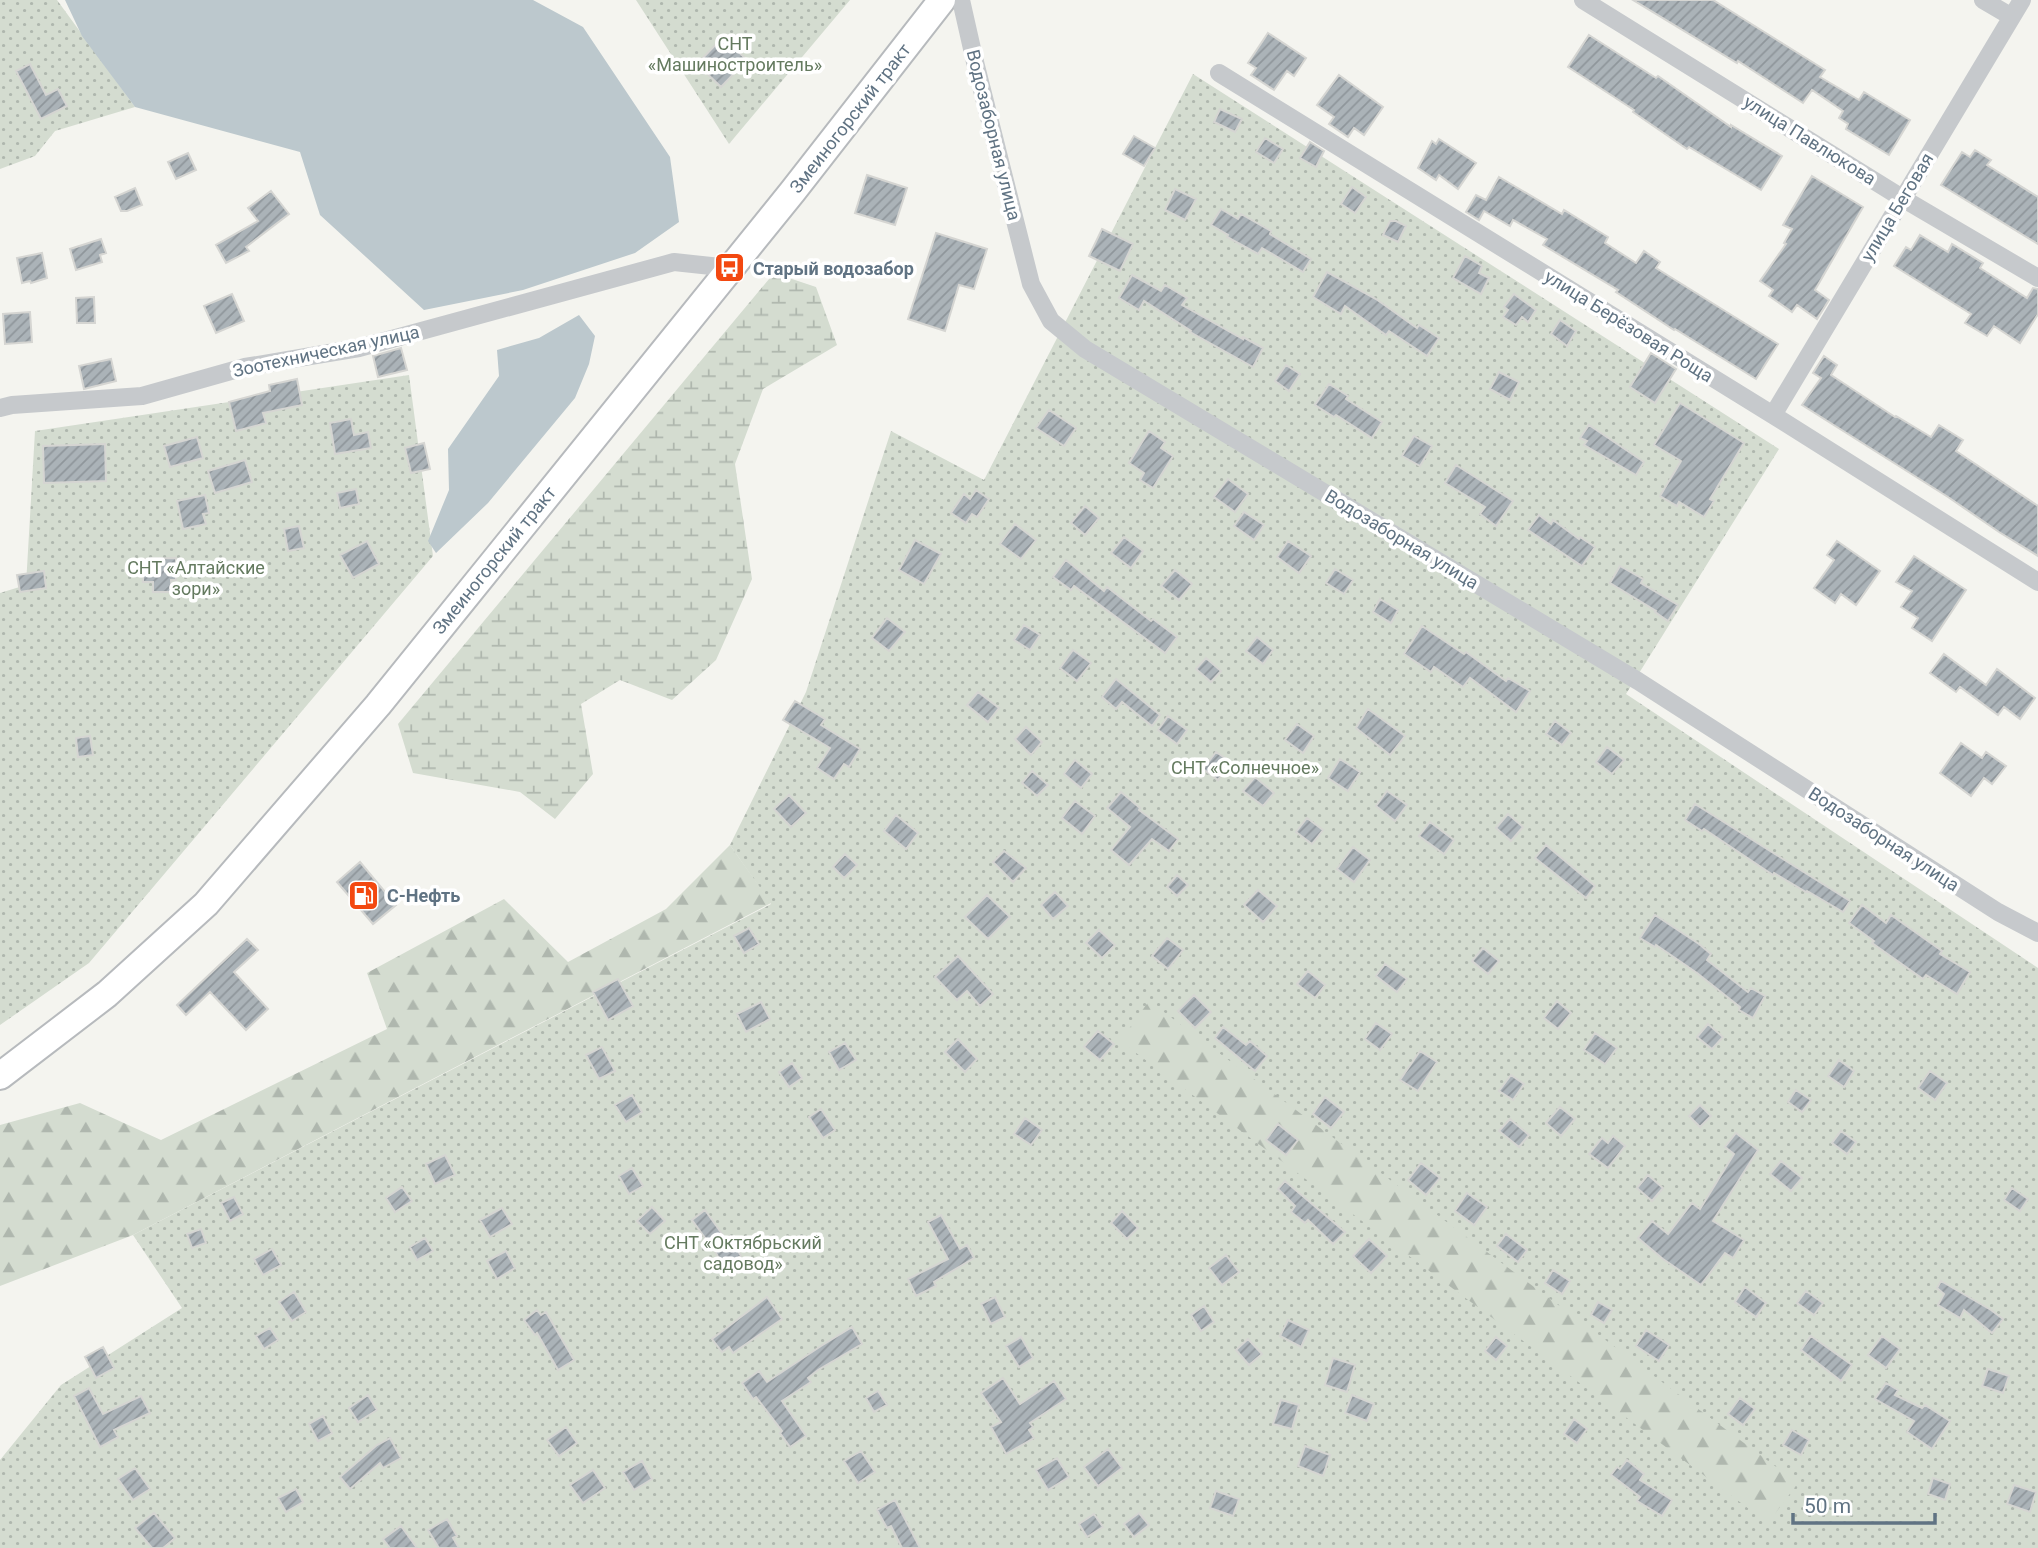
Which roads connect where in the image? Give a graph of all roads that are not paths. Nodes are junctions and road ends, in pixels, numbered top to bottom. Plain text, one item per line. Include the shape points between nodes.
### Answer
1 (942, 0) edge
2 (961, 0) edge
3 (1583, 0) edge
4 (1983, 0) edge
5 (2022, 0) edge
6 (2012, 18) junction
7 (1219, 73) dead end
8 (1902, 198) junction
9 (730, 268) junction
10 (2038, 278) edge
11 (0, 408) edge
12 (1773, 415) junction
13 (2038, 582) edge
14 (2038, 933) edge
15 (0, 1076) edge

1 - 9 highway, Змеиногорский тракт
2 - 14 street, Водозаборная улица via 1031,284 1051,321 1085,349 1638,681 1998,912
3 - 8 street, улица Павлюкова
4 - 6 street
5 - 6 street, улица Беговая
6 - 8 street, улица Беговая
7 - 12 street, улица Берёзовая Роща
8 - 10 street, улица Павлюкова
8 - 12 street, улица Беговая
9 - 11 street, Зоотехническая улица via 674,262 359,348 245,368 142,396
9 - 15 highway, Змеиногорский тракт via 378,705 206,904 107,994
12 - 13 street, улица Берёзовая Роща

